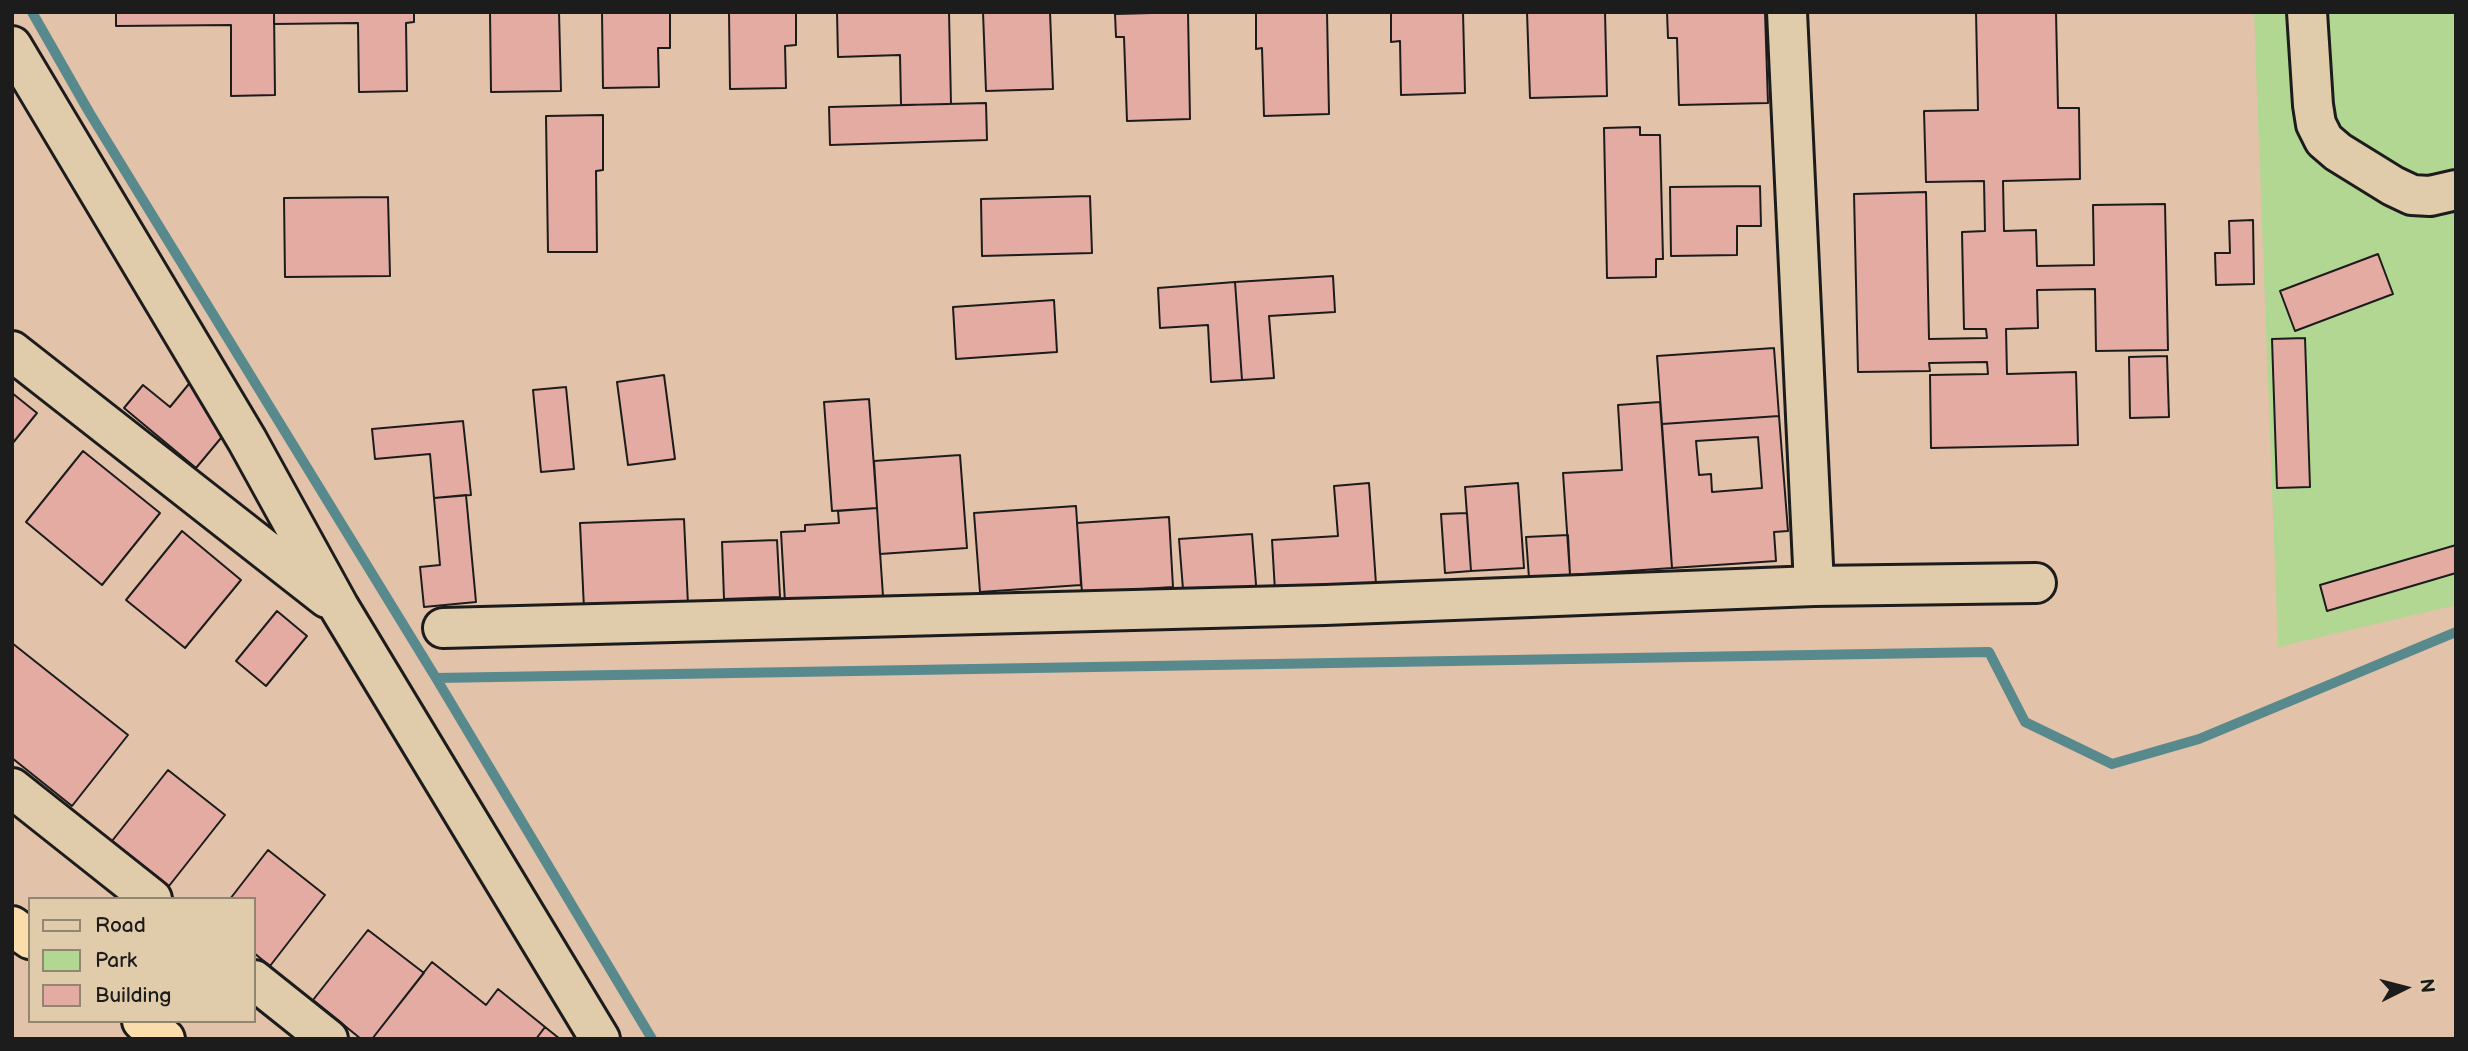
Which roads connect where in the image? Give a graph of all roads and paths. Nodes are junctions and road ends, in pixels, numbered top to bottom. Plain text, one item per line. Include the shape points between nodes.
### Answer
1 (1787, 12) edge
2 (2306, 12) edge
3 (12, 46) edge
4 (2456, 190) edge
5 (12, 351) edge
6 (2036, 583) dead end
7 (1814, 586) junction
8 (339, 607) junction
9 (443, 628) dead end
10 (12, 788) edge
11 (149, 897) edge
12 (12, 926) edge
13 (28, 938) edge
14 (256, 982) edge
15 (145, 1023) edge
16 (165, 1039) edge
17 (328, 1039) edge
18 (600, 1039) edge

1 - 7 street
2 - 4 street via 2313,105 2324,140 2412,195
3 - 8 street via 247,440
5 - 8 street
6 - 7 street
7 - 9 street via 1325,605
8 - 18 street
10 - 11 street
12 - 13 highway
14 - 17 street
15 - 16 highway

